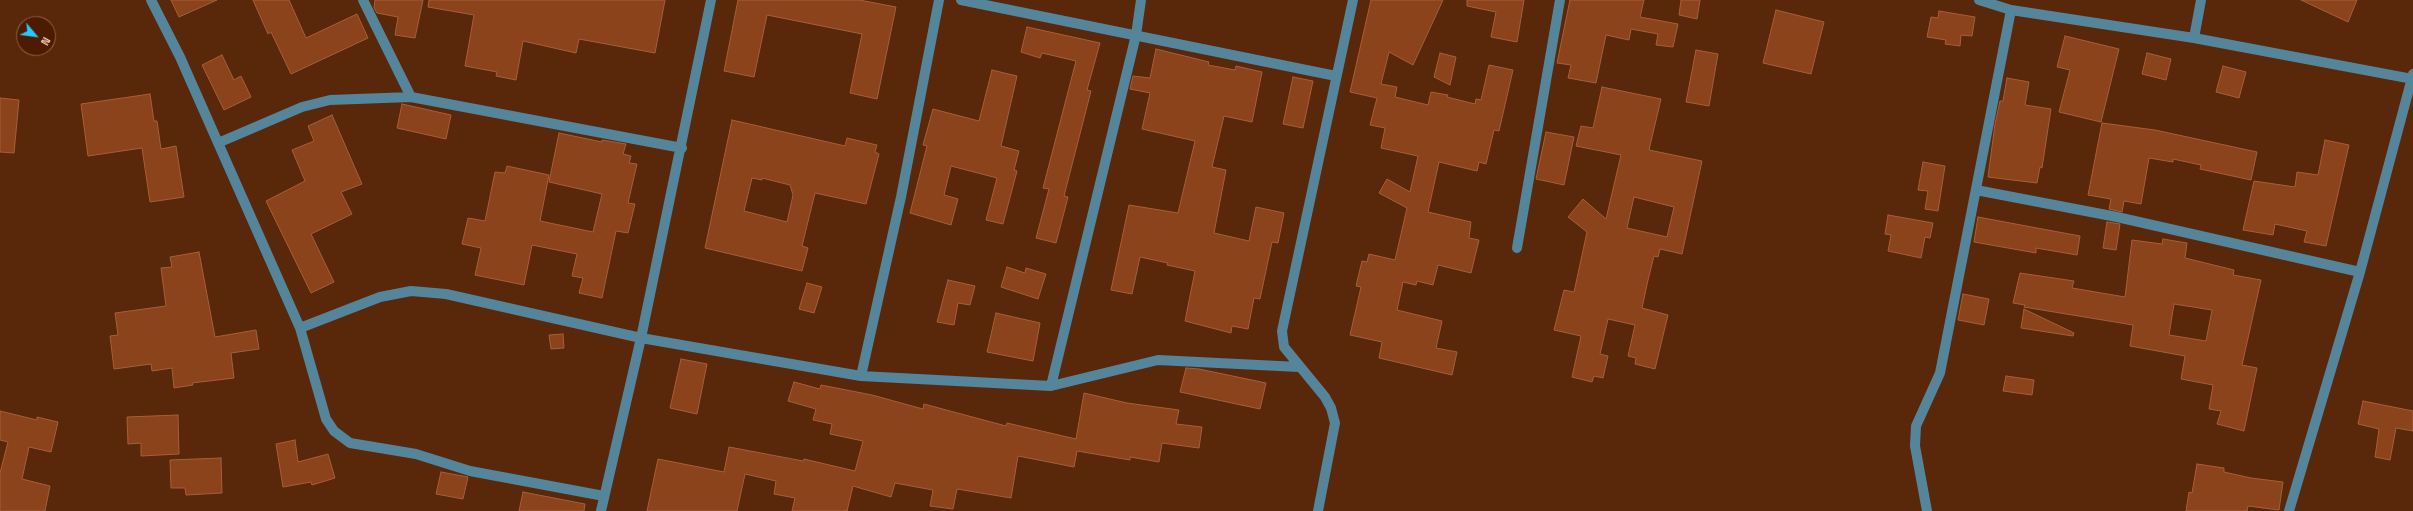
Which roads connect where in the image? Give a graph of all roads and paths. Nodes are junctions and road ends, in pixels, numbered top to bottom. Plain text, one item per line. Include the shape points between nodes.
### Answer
1 (151, 0) edge
2 (363, 0) edge
3 (711, 0) edge
4 (939, 0) edge
5 (961, 0) edge
6 (1141, 0) edge
7 (1353, 0) edge
8 (1560, 0) edge
9 (1979, 0) edge
10 (2201, 0) edge
11 (2011, 10) junction
12 (1136, 35) junction
13 (2194, 38) junction
14 (1336, 76) junction
15 (2413, 78) edge
16 (411, 97) junction
17 (218, 143) junction
18 (682, 148) junction
19 (1976, 190) junction
20 (1517, 248) dead end
21 (2360, 272) junction
22 (300, 328) junction
23 (641, 338) junction
24 (1300, 367) junction
25 (861, 376) junction
26 (1051, 386) junction
27 (604, 496) junction
28 (601, 511) edge
29 (1318, 511) edge
30 (1927, 511) edge
31 (2289, 511) edge

1 - 17 street via 180,56
2 - 16 street
3 - 18 street
4 - 25 street via 901,197
5 - 12 street
6 - 12 street
7 - 14 street
8 - 20 street
9 - 11 street
10 - 13 street
11 - 13 street
11 - 19 street
12 - 14 street
12 - 26 street
13 - 15 street
14 - 24 street via 1282,331 1284,347
15 - 21 street
16 - 17 street via 330,100 302,107
16 - 18 street
17 - 22 street
18 - 23 street
19 - 21 street via 2117,217
19 - 30 street via 1940,373 1916,426 1915,446
21 - 31 street
22 - 23 street via 380,297 411,291 446,294
22 - 27 street via 326,419 334,431 350,443 416,454 470,471
23 - 25 street
23 - 27 street
24 - 26 street via 1158,360
24 - 29 street via 1325,397 1335,423
25 - 26 street
27 - 28 street

